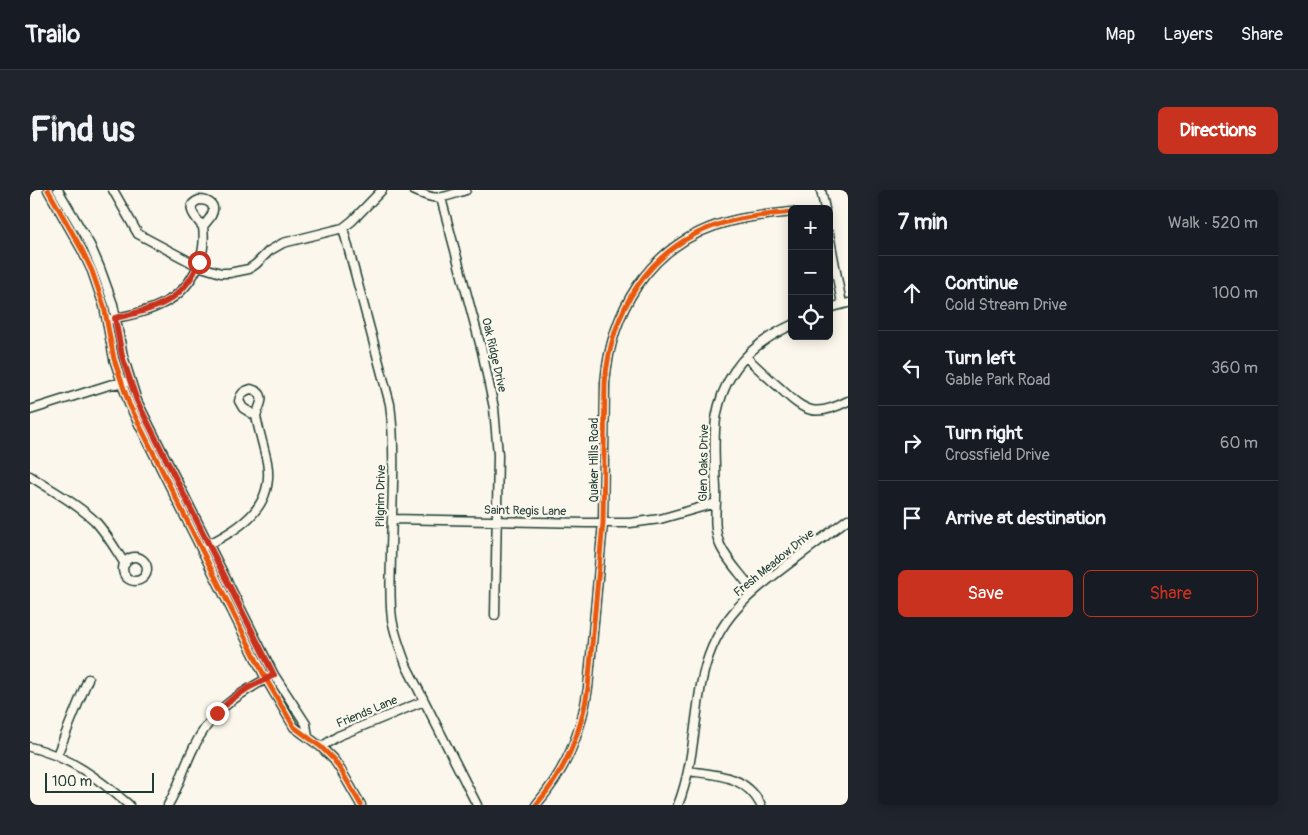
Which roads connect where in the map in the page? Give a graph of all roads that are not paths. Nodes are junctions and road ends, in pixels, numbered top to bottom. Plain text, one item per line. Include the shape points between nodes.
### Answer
1 (48, 190) edge
2 (58, 190) edge
3 (112, 190) edge
4 (382, 190) edge
5 (413, 190) edge
6 (466, 190) edge
7 (821, 190) edge
8 (441, 198) junction
9 (822, 205) edge
10 (788, 212) edge
11 (203, 227) dead end
12 (343, 228) junction
13 (833, 250) edge
14 (198, 266) junction
15 (845, 303) edge
16 (833, 307) edge
17 (115, 318) junction
18 (107, 320) junction
19 (788, 327) edge
20 (746, 356) junction
21 (130, 381) junction
22 (122, 384) junction
23 (848, 401) edge
24 (30, 410) edge
25 (256, 416) dead end
26 (30, 476) edge
27 (716, 503) junction
28 (392, 519) junction
29 (848, 519) edge
30 (497, 522) junction
31 (603, 523) junction
32 (209, 544) junction
33 (201, 548) junction
34 (124, 564) dead end
35 (753, 592) junction
36 (495, 615) dead end
37 (274, 675) junction
38 (88, 679) dead end
39 (266, 679) junction
40 (424, 701) junction
41 (308, 737) junction
42 (30, 747) edge
43 (321, 747) junction
44 (57, 755) junction
45 (688, 771) junction
46 (129, 805) edge
47 (168, 805) edge
48 (361, 805) edge
49 (477, 805) edge
50 (536, 805) edge
51 (678, 805) edge
52 (761, 805) edge

1 - 18 street via 89,264
2 - 17 street via 100,268
3 - 14 street via 138,234
4 - 12 street
5 - 8 street
6 - 8 street
7 - 9 street
8 - 30 street, Oak Ridge Drive via 494,408 498,455
10 - 31 street, Quaker Hills Road via 727,222 687,239 653,266 632,293 612,339 606,368
11 - 14 street
12 - 14 street via 284,243 239,272 221,273
12 - 28 street, Pilgrim Drive via 390,404
13 - 15 street
14 - 17 street via 186,286 166,303
15 - 16 street
17 - 18 street
17 - 21 street
18 - 22 street
19 - 20 street, Glen Oaks Drive via 765,339
20 - 23 street via 805,408 828,410
20 - 27 street, Glen Oaks Drive via 724,390 717,413
21 - 22 street
21 - 32 street
22 - 24 street via 109,385
22 - 33 street via 141,431
25 - 32 street via 267,462 268,486 264,497 249,519
26 - 34 street via 94,520
27 - 31 street, Saint Regis Lane via 660,519
27 - 35 street, Glen Oaks Drive via 715,524 720,544
28 - 30 street, Saint Regis Lane
28 - 40 street, Pilgrim Drive via 392,620 400,650
29 - 35 street, Fresh Meadow Drive
30 - 31 street, Saint Regis Lane
30 - 36 street, Oak Ridge Drive
31 - 50 street, Quaker Hills Road via 588,688 581,723 562,769
32 - 33 street
32 - 37 street
33 - 39 street
35 - 45 street, Fresh Meadow Drive via 728,618 709,656
37 - 39 street
37 - 41 street via 306,724
38 - 44 street
39 - 41 street via 294,727
39 - 47 street via 232,699 208,723 193,748
40 - 43 street, Friends Lane via 338,736
40 - 49 street, Pilgrim Drive
41 - 43 street
42 - 44 street
43 - 48 street via 334,760
44 - 46 street via 86,770
45 - 51 street, Fresh Meadow Drive
45 - 52 street via 735,780 748,788

